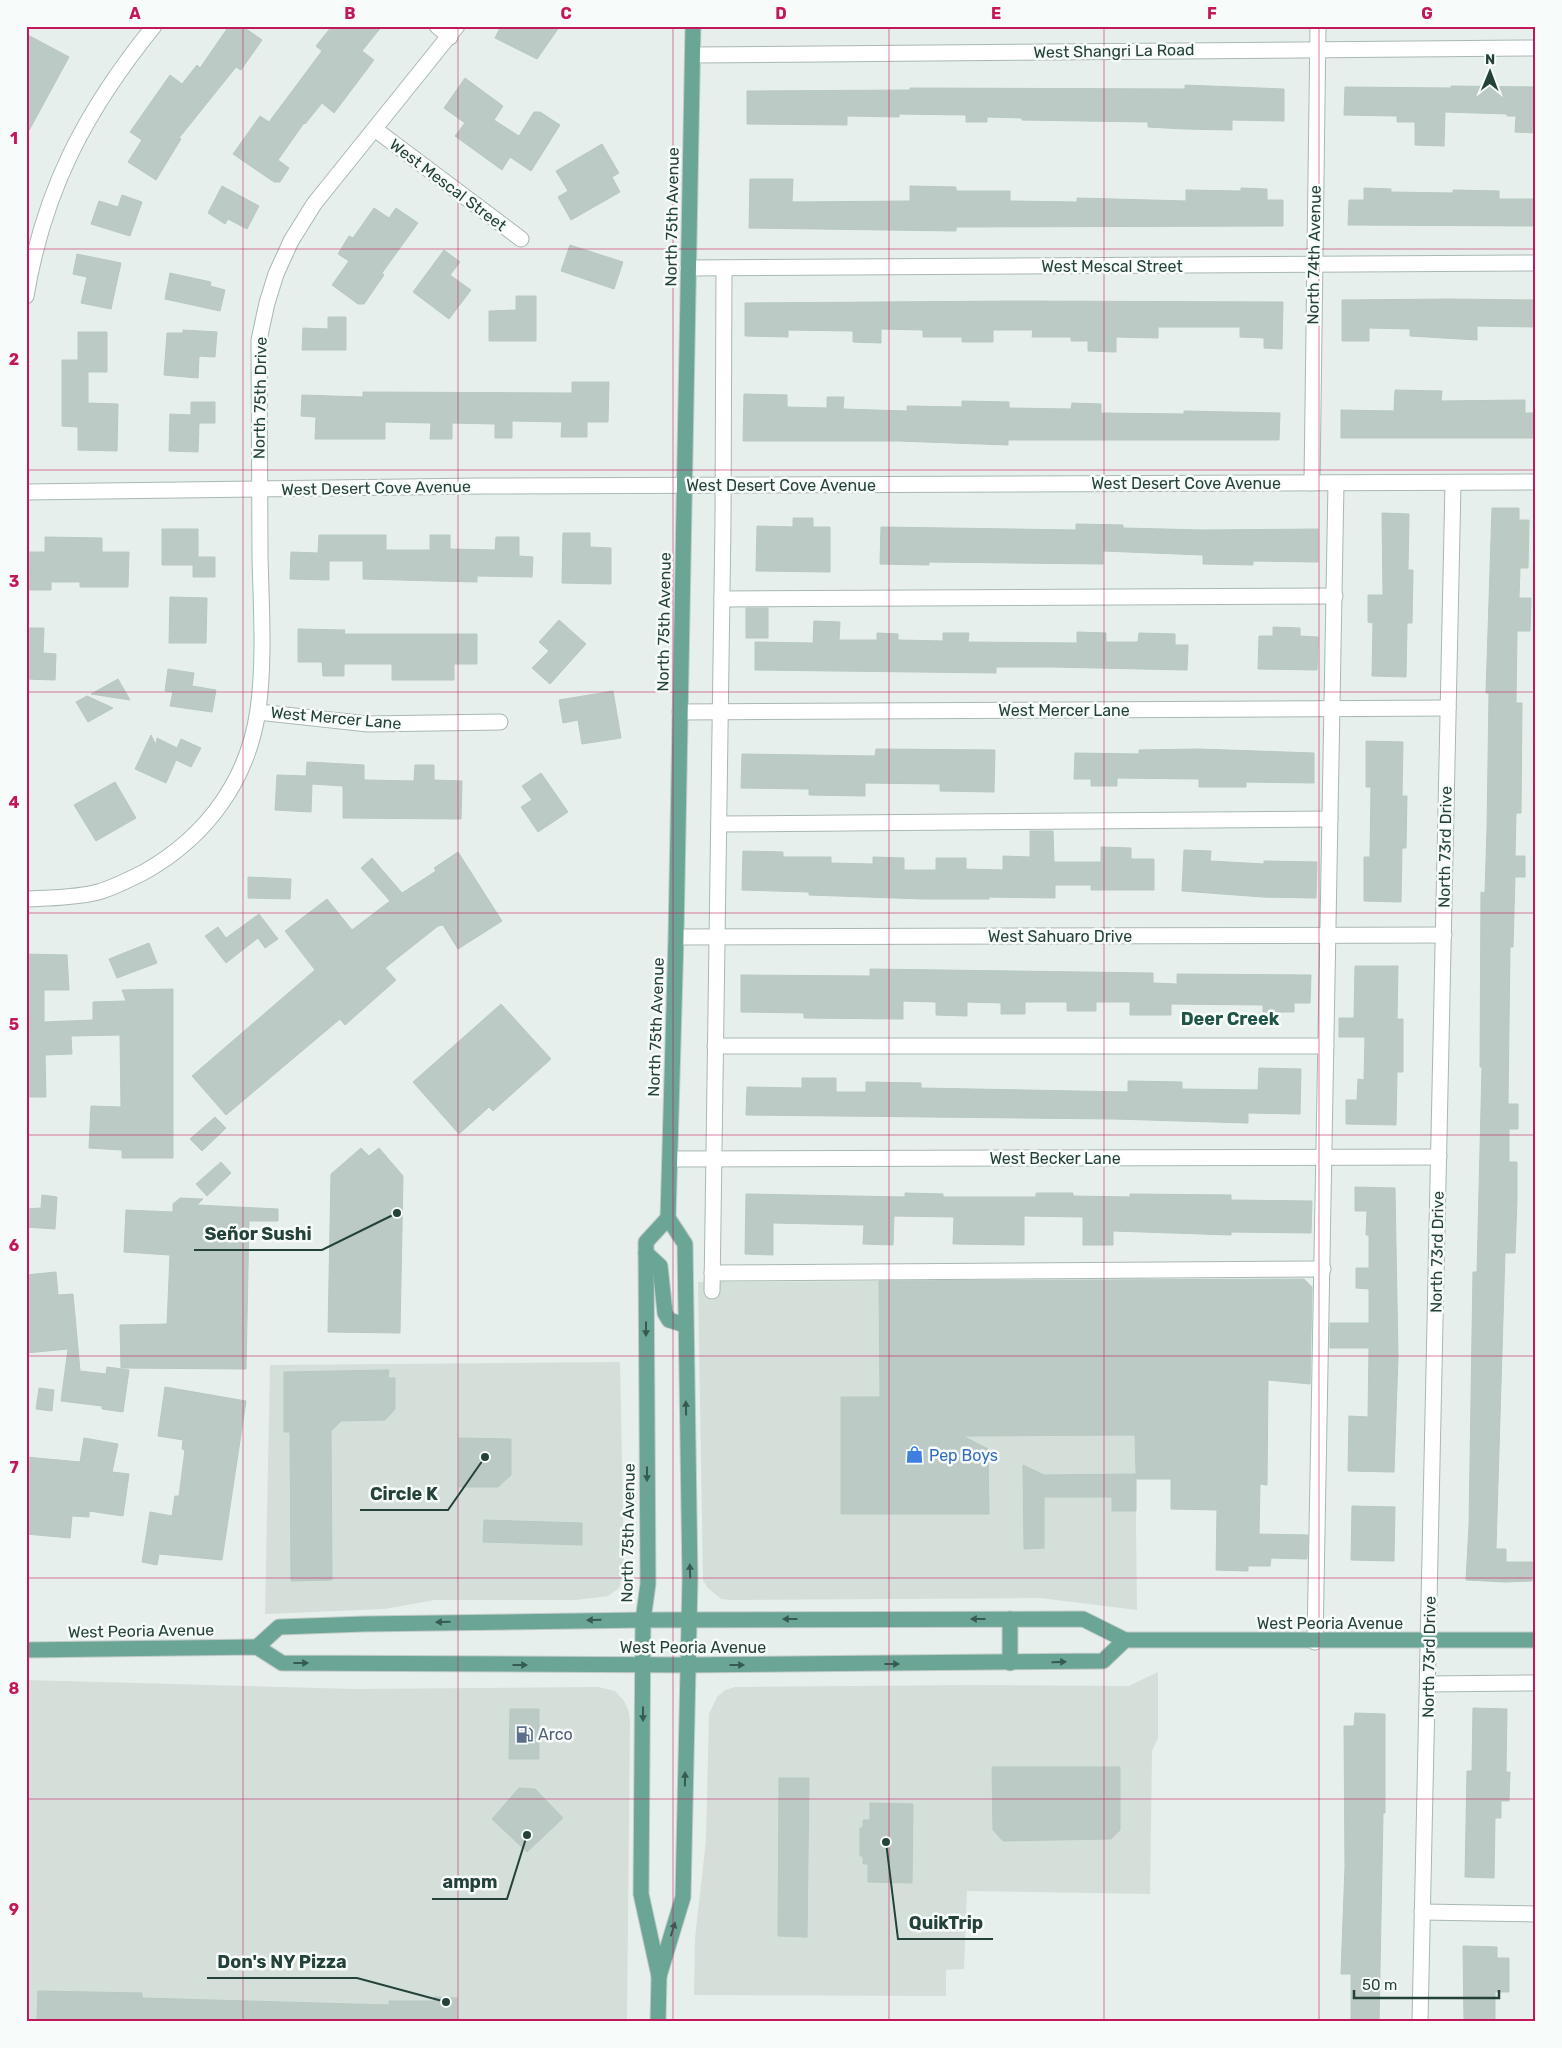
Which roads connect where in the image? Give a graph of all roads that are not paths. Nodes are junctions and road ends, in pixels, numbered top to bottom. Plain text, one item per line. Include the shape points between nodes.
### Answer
1 (154, 26) edge
2 (436, 26) edge
3 (693, 26) edge
4 (1318, 26) edge
5 (454, 32) edge
6 (1536, 48) edge
7 (1318, 50) junction
8 (693, 56) junction
9 (376, 130) junction
10 (521, 239) dead end
11 (1536, 263) edge
12 (1314, 264) junction
13 (688, 268) junction
14 (724, 268) junction
15 (28, 275) edge
16 (26, 296) edge
17 (1536, 482) edge
18 (1312, 483) junction
19 (1336, 483) junction
20 (1453, 483) junction
21 (724, 485) junction
22 (685, 486) junction
23 (259, 489) junction
24 (26, 492) edge
25 (1335, 596) junction
26 (722, 599) junction
27 (1448, 708) junction
28 (1334, 709) junction
29 (258, 712) junction
30 (680, 712) junction
31 (720, 712) junction
32 (500, 722) dead end
33 (1330, 819) junction
34 (719, 824) junction
35 (26, 899) edge
36 (1327, 935) junction
37 (1444, 935) junction
38 (676, 937) junction
39 (717, 938) junction
40 (715, 1046) junction
41 (1326, 1046) junction
42 (1324, 1158) junction
43 (1439, 1158) junction
44 (670, 1159) junction
45 (714, 1159) junction
46 (668, 1218) junction
47 (646, 1253) junction
48 (1323, 1269) junction
49 (712, 1273) junction
50 (712, 1291) dead end
51 (685, 1325) junction
52 (1010, 1619) junction
53 (642, 1620) junction
54 (689, 1620) junction
55 (1125, 1640) junction
56 (1536, 1640) edge
57 (1429, 1641) junction
58 (1315, 1642) junction
59 (257, 1647) junction
60 (26, 1650) edge
61 (1010, 1663) junction
62 (643, 1665) junction
63 (688, 1665) junction
64 (1536, 1683) edge
65 (1428, 1684) junction
66 (1422, 1912) junction
67 (1536, 1914) edge
68 (659, 1976) junction
69 (658, 2022) edge
70 (1420, 2022) edge

1 - 15 street via 128,58 76,139 54,186
2 - 5 street
3 - 8 main road, North 75th Avenue
4 - 7 street, North 74th Avenue
5 - 9 street, North 75th Drive
6 - 7 street, West Shangri La Road
7 - 8 street, West Shangri La Road
7 - 12 street, North 74th Avenue
8 - 13 main road, North 75th Avenue
9 - 10 street, West Mescal Street
9 - 23 street, North 75th Drive via 314,204 291,241 266,303 259,340
11 - 12 street, West Mescal Street
12 - 14 street, West Mescal Street
12 - 18 street, North 74th Avenue
13 - 14 street, West Mescal Street
13 - 22 main road, North 75th Avenue
14 - 21 street
15 - 16 street
17 - 20 street, West Desert Cove Avenue
18 - 19 street, West Desert Cove Avenue
18 - 21 street, West Desert Cove Avenue
19 - 20 street, West Desert Cove Avenue
19 - 25 street
20 - 27 street, North 73rd Drive
21 - 22 street, West Desert Cove Avenue
21 - 26 street
22 - 23 street, West Desert Cove Avenue
22 - 30 main road, North 75th Avenue
23 - 24 street, West Desert Cove Avenue
23 - 29 street, North 75th Drive via 262,681
25 - 26 street
25 - 28 street
26 - 31 street
27 - 28 street, West Mercer Lane
27 - 37 street, North 73rd Drive
28 - 31 street, West Mercer Lane
28 - 33 street
29 - 32 street, West Mercer Lane via 368,724
29 - 35 street, West Mercer Lane via 250,747 232,787 209,820 188,842 132,878 95,893
30 - 31 street, West Mercer Lane
30 - 38 main road, North 75th Avenue
31 - 34 street
33 - 34 street
33 - 36 street
34 - 39 street
36 - 37 street, West Sahuaro Drive
36 - 39 street, West Sahuaro Drive
36 - 41 street
37 - 43 street, North 73rd Drive
38 - 39 street, West Sahuaro Drive
38 - 44 main road, North 75th Avenue
39 - 40 street
40 - 41 street
40 - 45 street
41 - 42 street
42 - 43 street, West Becker Lane
42 - 45 street, West Becker Lane
42 - 48 street
43 - 57 street, North 73rd Drive
44 - 45 street, West Becker Lane
44 - 46 main road, North 75th Avenue
45 - 49 street
46 - 47 main road, North 75th Avenue via 646,1242
46 - 51 main road, North 75th Avenue via 685,1244
47 - 51 main road via 660,1266 665,1313 669,1320
47 -> 53 main road, North 75th Avenue via 648,1584
48 - 49 street
48 - 58 street
49 - 50 street
54 -> 51 main road, North 75th Avenue
52 -> 54 main road, West Peoria Avenue
52 - 55 main road, West Peoria Avenue via 1083,1619
52 - 61 main road
53 - 54 main road, West Peoria Avenue
53 -> 59 main road, West Peoria Avenue via 279,1627
53 - 62 main road, North 75th Avenue
54 - 63 main road, North 75th Avenue
55 - 58 main road, West Peoria Avenue
61 -> 55 main road, West Peoria Avenue via 1103,1661
56 - 57 main road, West Peoria Avenue
57 - 58 main road, West Peoria Avenue
57 - 65 street, North 73rd Drive
59 - 60 main road, West Peoria Avenue
59 -> 62 main road, West Peoria Avenue via 282,1663
63 -> 61 main road, West Peoria Avenue
62 - 63 main road, West Peoria Avenue
62 -> 68 main road, North 75th Avenue via 641,1894
68 -> 63 main road, North 75th Avenue via 683,1897
64 - 65 street
65 - 66 street, North 73rd Drive
66 - 67 street
66 - 70 street, North 73rd Drive
68 - 69 main road, North 75th Avenue

